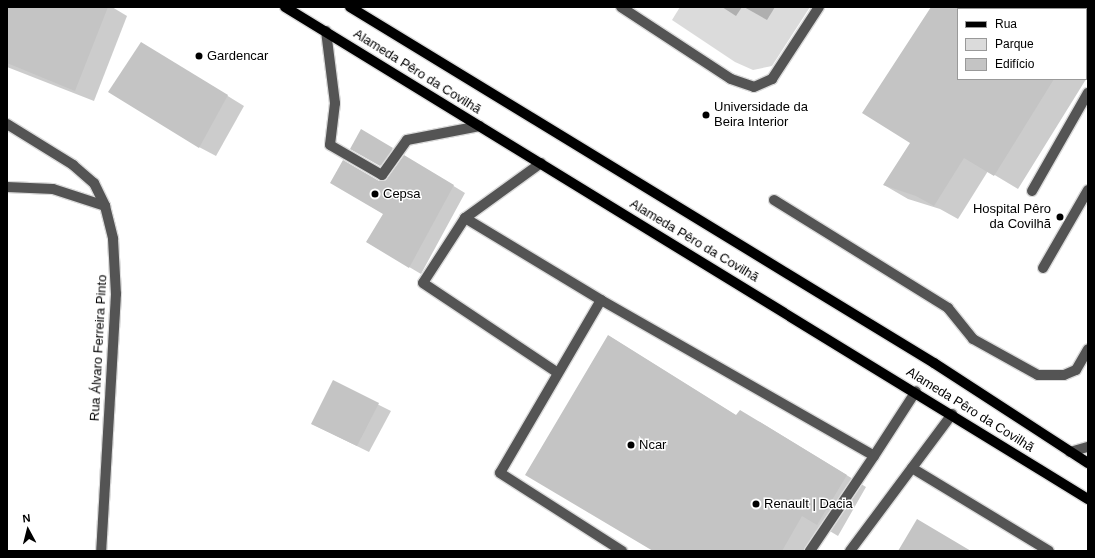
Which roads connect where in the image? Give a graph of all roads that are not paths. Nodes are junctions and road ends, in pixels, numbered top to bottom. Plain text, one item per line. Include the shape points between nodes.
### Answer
1 (285, 7) edge
2 (350, 7) edge
3 (621, 7) edge
4 (819, 7) edge
5 (326, 31) junction
6 (1088, 93) edge
7 (7, 124) edge
8 (480, 126) junction
9 (541, 163) junction
10 (7, 187) edge
11 (1088, 190) edge
12 (1032, 191) dead end
13 (774, 200) dead end
14 (105, 206) junction
15 (465, 218) junction
16 (1043, 268) dead end
17 (601, 300) junction
18 (1088, 349) edge
19 (558, 373) junction
20 (916, 391) junction
21 (952, 414) junction
22 (1088, 447) edge
23 (1070, 452) junction
24 (874, 456) junction
25 (1088, 463) edge
26 (912, 468) junction
27 (1088, 499) edge
28 (101, 551) edge
29 (622, 551) edge
30 (810, 551) edge
31 (850, 551) edge
32 (1049, 551) edge

1 - 5 main road, Alameda Pêro da Covilhã
2 - 23 main road, Alameda Pêro da Covilhã via 934,363
3 - 4 street via 731,79 754,87 772,79
5 - 8 main road, Alameda Pêro da Covilhã
5 - 8 street via 335,103 330,145 382,175 407,140
6 - 12 street
7 - 14 street, Rua Álvaro Ferreira Pinto via 73,164 94,184
8 - 9 main road, Alameda Pêro da Covilhã
9 - 15 street
9 - 20 main road, Alameda Pêro da Covilhã
10 - 14 street via 53,190
11 - 16 street
13 - 18 street via 948,308 973,339 1038,375 1064,375 1076,370
14 - 28 street, Rua Álvaro Ferreira Pinto via 114,239 116,294
15 - 17 street
15 - 19 street via 423,283
17 - 19 street
17 - 24 street
19 - 29 street via 500,473
20 - 21 main road, Alameda Pêro da Covilhã
20 - 24 street
21 - 26 street
21 - 27 main road, Alameda Pêro da Covilhã
22 - 23 street
23 - 25 main road, Alameda Pêro da Covilhã
24 - 30 street
26 - 31 street
26 - 32 street

